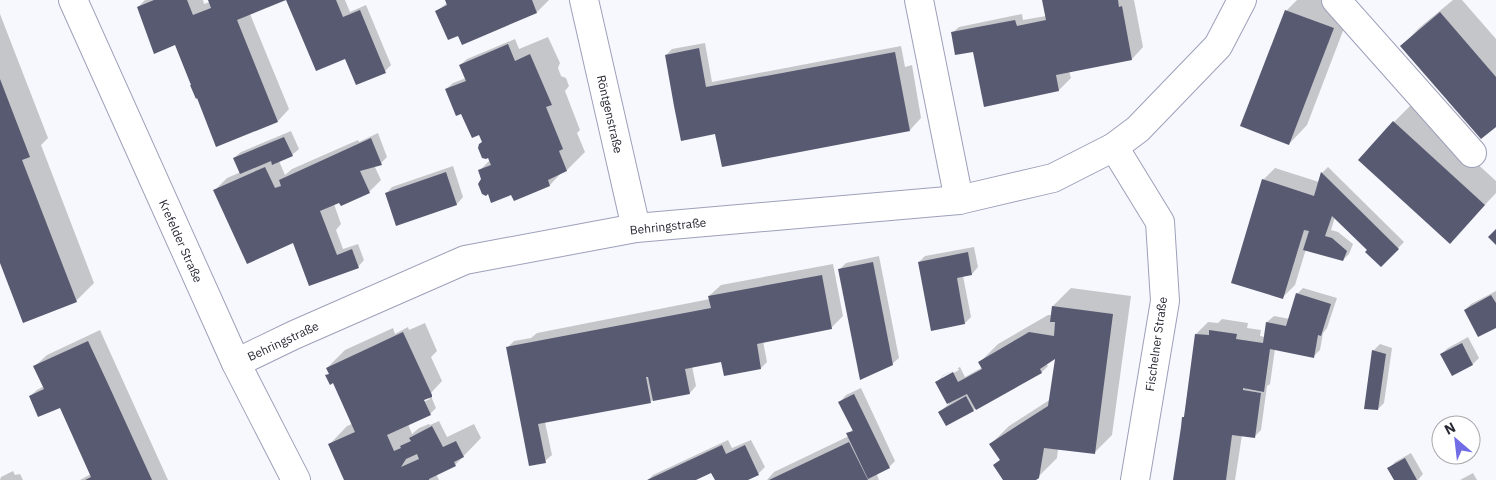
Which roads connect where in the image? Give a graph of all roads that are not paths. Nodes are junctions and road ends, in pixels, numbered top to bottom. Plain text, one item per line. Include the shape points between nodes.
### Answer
1 (73, 0) edge
2 (584, 0) edge
3 (919, 0) edge
4 (1242, 0) edge
5 (1336, 0) edge
6 (1114, 147) junction
7 (1472, 153) dead end
8 (959, 200) junction
9 (636, 228) junction
10 (236, 363) junction
11 (296, 480) edge
12 (1135, 480) edge

1 - 10 street, Krefelder Straße
2 - 9 street, Röntgenstraße
3 - 8 street
4 - 6 street via 1218,46 1138,130
5 - 7 street
6 - 8 street, Behringstraße via 1053,178
6 - 12 street, Fischelner Straße via 1160,222 1164,301
8 - 9 street, Behringstraße
9 - 10 street, Behringstraße via 466,260
10 - 11 street, Krefelder Straße

